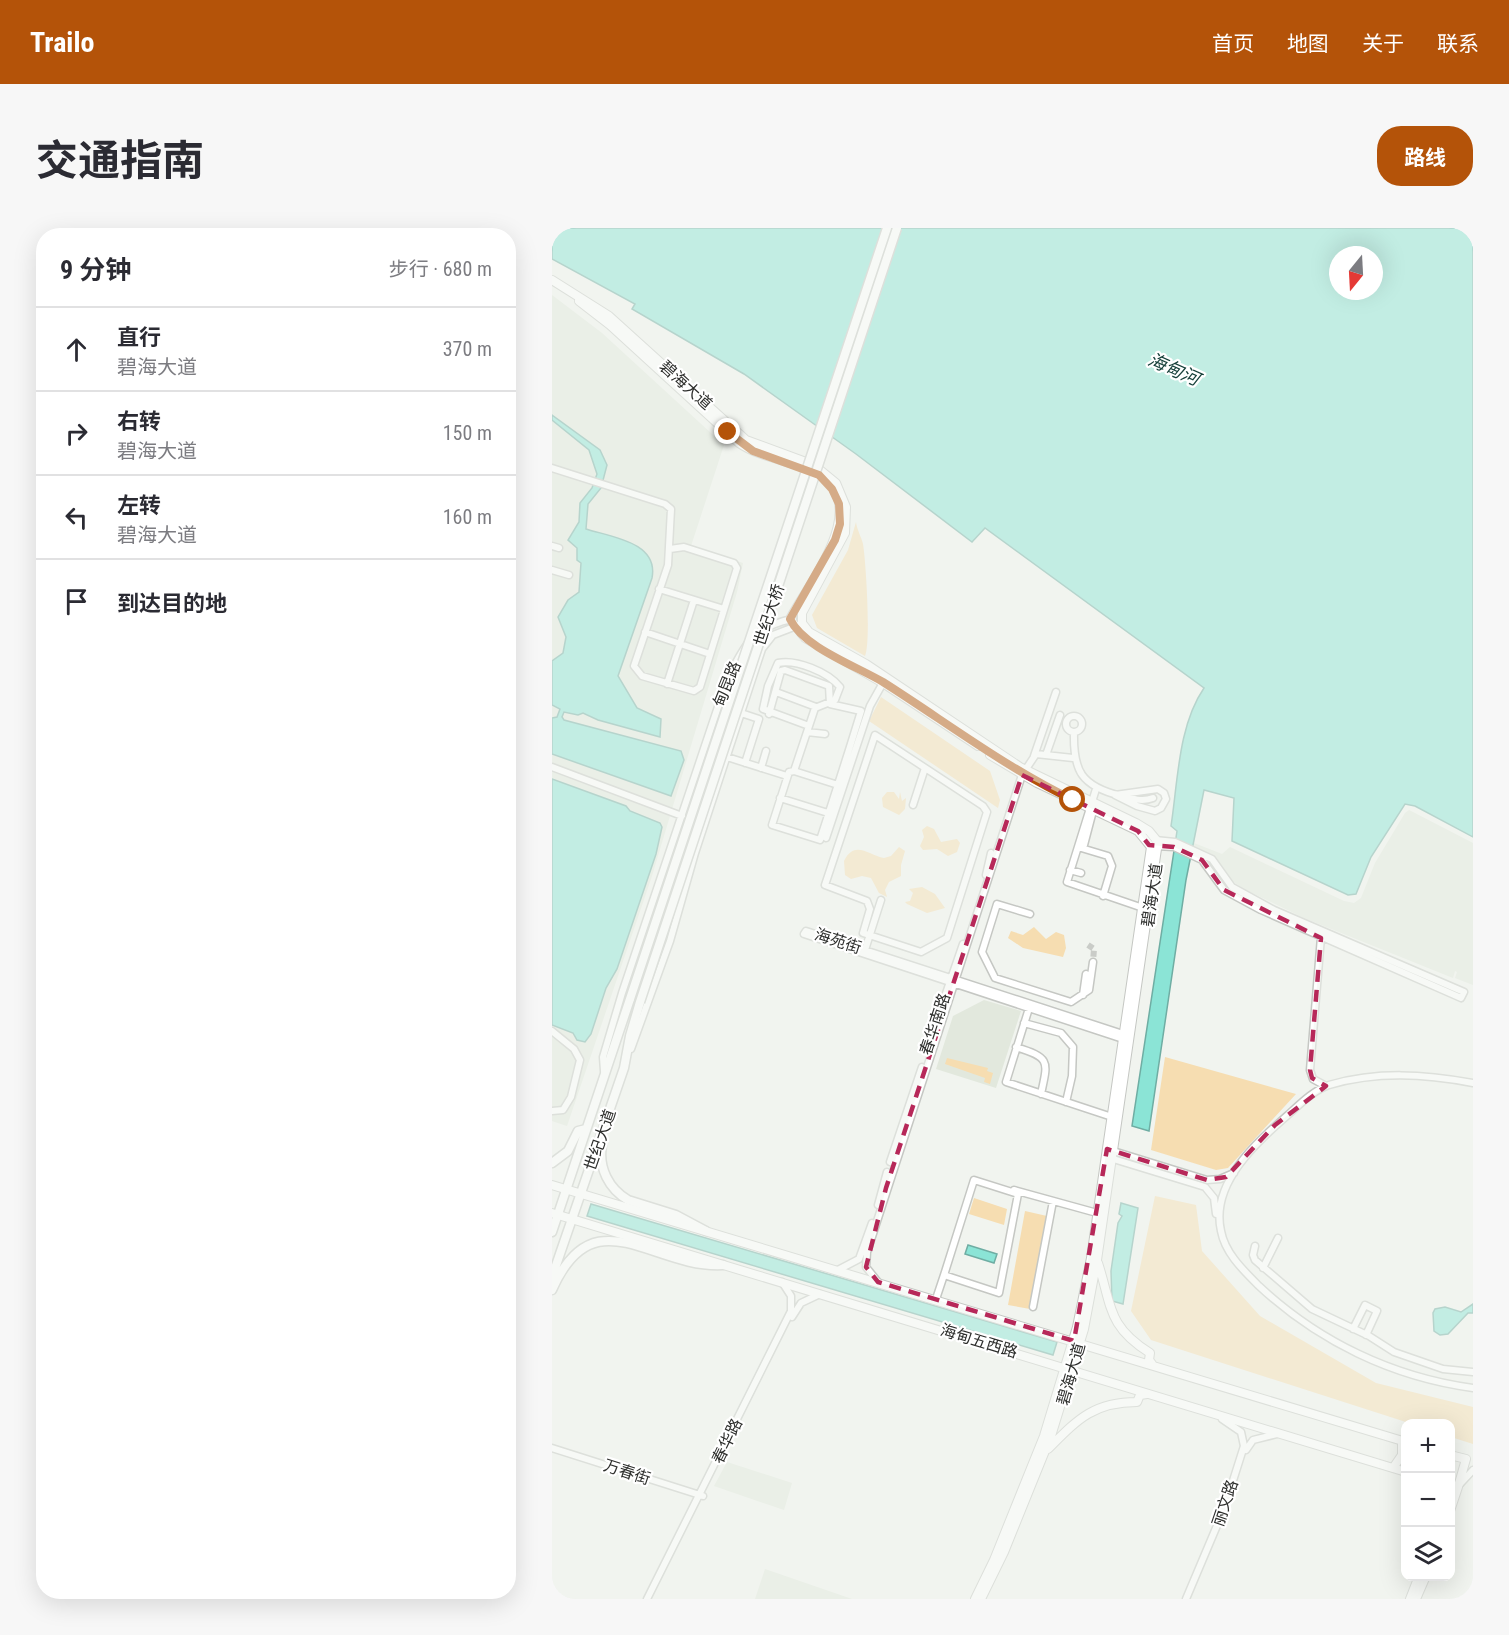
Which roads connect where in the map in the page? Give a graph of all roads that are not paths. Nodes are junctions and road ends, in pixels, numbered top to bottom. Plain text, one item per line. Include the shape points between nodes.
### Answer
1 (887, 228) edge
2 (897, 228) edge
3 (552, 280) edge
4 (552, 285) edge
5 (552, 468) edge
6 (670, 549) junction
7 (552, 570) edge
8 (569, 575) dead end
9 (659, 589) junction
10 (694, 600) junction
11 (724, 609) junction
12 (792, 623) junction
13 (802, 623) junction
14 (645, 632) junction
15 (680, 644) junction
16 (710, 654) junction
17 (728, 677) junction
18 (885, 680) junction
19 (667, 684) junction
20 (751, 684) junction
21 (776, 692) junction
22 (1056, 692) dead end
23 (830, 704) junction
24 (816, 707) junction
25 (741, 713) junction
26 (769, 714) junction
27 (1060, 715) dead end
28 (808, 729) junction
29 (1074, 732) dead end
30 (825, 734) dead end
31 (858, 739) junction
32 (870, 747) junction
33 (766, 751) dead end
34 (1046, 755) junction
35 (1034, 756) junction
36 (727, 757) junction
37 (1073, 758) junction
38 (745, 763) junction
39 (552, 767) edge
40 (761, 768) junction
41 (925, 768) junction
42 (794, 771) junction
43 (1021, 771) junction
44 (787, 777) junction
45 (838, 785) junction
46 (1096, 789) junction
47 (1115, 795) junction
48 (780, 798) junction
49 (1153, 798) dead end
50 (912, 805) dead end
51 (1092, 806) junction
52 (683, 813) junction
53 (828, 813) junction
54 (707, 818) junction
55 (826, 838) dead end
56 (1148, 842) junction
57 (1158, 843) junction
58 (1078, 847) junction
59 (1070, 870) junction
60 (1081, 873) dead end
61 (1103, 896) junction
62 (980, 898) junction
63 (881, 900) dead end
64 (997, 904) junction
65 (1143, 908) junction
66 (1030, 914) dead end
67 (870, 935) junction
68 (1323, 935) junction
69 (864, 952) junction
70 (1093, 962) tunnel mouth
71 (1086, 974) dead end
72 (952, 981) junction
73 (1044, 994) junction
74 (1083, 996) junction
75 (630, 999) joint
76 (640, 1002) joint
77 (1030, 1006) junction
78 (1039, 1009) junction
79 (1024, 1023) junction
80 (552, 1033) edge
81 (1127, 1038) junction
82 (1016, 1047) junction
83 (628, 1055) junction
84 (604, 1071) junction
85 (1473, 1083) edge
86 (1326, 1086) junction
87 (1041, 1094) junction
88 (1066, 1102) junction
89 (552, 1109) edge
90 (1112, 1117) junction
91 (586, 1129) junction
92 (600, 1138) junction
93 (1110, 1154) junction
94 (552, 1163) edge
95 (1235, 1172) junction
96 (976, 1180) junction
97 (552, 1185) edge
98 (567, 1189) junction
99 (582, 1194) junction
100 (1053, 1201) junction
101 (967, 1211) dead end
102 (555, 1214) edge
103 (1097, 1214) junction
104 (573, 1220) junction
105 (706, 1231) junction
106 (552, 1232) edge
107 (1278, 1238) dead end
108 (1255, 1246) dead end
109 (1097, 1260) junction
110 (723, 1265) junction
111 (1263, 1268) junction
112 (838, 1270) junction
113 (944, 1275) junction
114 (552, 1276) edge
115 (782, 1282) junction
116 (878, 1282) junction
117 (552, 1290) edge
118 (821, 1294) junction
119 (936, 1300) junction
120 (1033, 1307) dead end
121 (1353, 1329) junction
122 (1366, 1335) junction
123 (1077, 1342) junction
124 (1152, 1364) junction
125 (1069, 1370) junction
126 (1473, 1372) edge
127 (1473, 1390) edge
128 (1148, 1394) junction
129 (1217, 1415) junction
130 (1278, 1434) junction
131 (1401, 1440) edge
132 (552, 1449) edge
133 (1044, 1452) junction
134 (1455, 1456) edge
135 (1401, 1457) edge
136 (1470, 1460) edge
137 (1394, 1469) junction
138 (1473, 1470) edge
139 (1401, 1471) edge
140 (1455, 1484) edge
141 (1455, 1485) edge
142 (701, 1497) junction
143 (1417, 1581) edge
144 (1424, 1581) edge
145 (649, 1599) edge
146 (975, 1599) edge
147 (981, 1599) edge
148 (1187, 1599) edge
149 (1410, 1599) edge
150 (1416, 1599) edge

1 - 75 highway, 世纪大桥, bridge
2 - 76 highway, 世纪大桥, bridge
3 - 13 main road, 碧海大道 via 609,316 746,440 814,465 836,483 846,507 845,532 802,613
4 - 12 main road, 碧海大道 via 605,321 739,443 815,472 832,489 840,512 839,530
5 - 6 street via 668,506 672,515
6 - 9 street
6 - 11 street via 684,547 735,563
7 - 8 street
9 - 10 street
9 - 14 street
10 - 11 street
10 - 15 street
11 - 16 street
12 - 13 street
12 - 17 street, 甸昆路 via 768,627 752,637
12 - 18 main road, 碧海大道 via 805,638
12 - 20 street, 甸昆路 via 766,643
13 - 18 main road, 碧海大道 via 809,632
14 - 15 street
14 - 19 street via 635,670
15 - 16 street
15 - 19 street
16 - 19 street via 698,689 691,691
17 - 20 street via 741,676
17 - 52 street, 甸昆路
18 - 31 street via 873,698
18 - 43 main road, 碧海大道
20 - 25 street, 甸昆路
21 - 23 street via 782,671 788,670 829,686
21 - 24 street
21 - 26 street
22 - 35 street, 春华南路
23 - 24 street
23 - 26 street via 839,693 838,684 795,662 780,663 770,679 763,704
23 - 45 street via 861,711
24 - 28 street
25 - 36 street, 甸昆路
25 - 38 street via 759,719
26 - 28 street
27 - 34 street
28 - 30 street
28 - 42 street
29 - 37 street
31 - 32 street
31 - 55 street
32 - 41 street via 874,735
32 - 67 street via 825,885 867,900 870,909 863,933
33 - 40 street
34 - 35 street
34 - 37 street
35 - 43 street, 春华南路
36 - 38 street
36 - 54 street, 甸昆路
37 - 46 street
38 - 40 street
39 - 52 street
40 - 44 street
41 - 50 street
41 - 67 street via 987,812 950,929 944,940 921,951
42 - 44 street
42 - 45 street
43 - 51 main road, 碧海大道
43 - 62 street, 春华南路 via 986,868
44 - 48 street
45 - 53 street
46 - 47 street
46 - 51 street
47 - 47 street via 1158,789 1166,799 1155,811
47 - 49 street via 1136,800
48 - 53 street
48 - 53 street via 772,825 820,840
51 - 56 main road, 碧海大道 via 1138,831
51 - 57 main road, 碧海大道 via 1136,823
51 - 58 street via 1084,845
52 - 54 street
52 - 84 street, 甸昆路 via 622,993 603,1057
54 - 83 street, 甸昆路 via 670,941
56 - 57 street
56 - 65 main road, 碧海大道
57 - 68 street via 1212,860 1232,887
57 - 81 main road, 碧海大道
58 - 59 street
58 - 61 street via 1108,856 1112,866
59 - 60 street
59 - 61 street via 1068,884
61 - 65 street
62 - 64 street
62 - 72 street, 春华南路
63 - 67 street
64 - 66 street
64 - 73 street via 982,952 995,978
65 - 81 main road, 碧海大道
67 - 69 street
68 - 68 street via 1461,998 1464,992
68 - 86 street via 1310,1070 1313,1079
69 - 69 street, 海苑街 via 804,934 806,931
69 - 72 street, 海苑街
70 - 74 street via 1089,990
71 - 74 street
72 - 77 street, 海苑街
72 - 112 street, 春华南路 via 863,1250 856,1262
72 - 116 street, 春华南路 via 867,1252 866,1267
73 - 74 street via 1071,1002
73 - 78 street
75 - 84 highway, 世纪大道
76 - 83 highway, 世纪大道
77 - 78 street, 海苑街
77 - 79 street
78 - 81 street, 海苑街
79 - 82 street
79 - 88 street via 1061,1034 1073,1047
80 - 89 street via 577,1060 566,1102
81 - 90 main road, 碧海大道
81 - 93 main road, 碧海大道
82 - 87 street via 1045,1060
82 - 87 street via 1006,1082
83 - 92 highway, 世纪大道
84 - 91 highway, 世纪大道
85 - 86 street via 1407,1074 1372,1076
86 - 95 street via 1275,1125
87 - 88 street
88 - 90 street
90 - 93 main road, 碧海大道
91 - 94 highway via 578,1131 568,1150
91 - 98 highway, 世纪大道
92 - 99 highway, 世纪大道
92 - 105 highway via 605,1173 617,1192
93 - 95 street via 1207,1180
93 - 103 main road, 碧海大道
93 - 109 main road, 碧海大道
93 - 127 street via 1210,1191 1219,1238 1233,1262 1273,1303 1323,1339 1395,1373
95 - 127 street via 1220,1209 1221,1233 1235,1260 1273,1298 1318,1332 1361,1356 1416,1376
96 - 100 street
96 - 101 street
96 - 113 street
96 - 113 street via 1018,1194 999,1293
97 - 98 main road, 海甸五西路
98 - 99 main road, 海甸五西路
98 - 102 highway, 世纪大道
99 - 104 highway, 世纪大道
99 - 105 main road, 海甸五西路
100 - 103 street
100 - 120 street
102 - 104 main road, 海甸五西路
102 - 106 highway, 世纪大道
103 - 123 main road, 碧海大道
104 - 110 main road, 海甸五西路
104 - 114 highway, 世纪大道
105 - 112 main road, 海甸五西路
107 - 111 street
108 - 111 street via 1253,1258
109 - 123 main road, 碧海大道
109 - 124 main road via 1112,1313 1130,1338 1150,1353
110 - 115 main road, 海甸五西路
110 - 117 highway via 701,1265 623,1242 598,1241 571,1256
111 - 121 street via 1312,1309
112 - 116 main road, 海甸五西路
113 - 119 street
115 - 118 main road, 海甸五西路
115 - 142 street, 春华路 via 790,1292 791,1311
116 - 119 main road, 海甸五西路
118 - 125 main road, 海甸五西路
118 - 142 street, 春华路 via 805,1300 796,1309
119 - 123 main road, 海甸五西路
121 - 122 street
121 - 122 street via 1365,1305 1377,1311
122 - 126 street via 1407,1358 1443,1369
123 - 124 main road, 海甸五西路
123 - 125 main road, 碧海大道
124 - 131 main road, 海甸五西路
125 - 128 main road, 海甸五西路
125 - 133 main road, 碧海大道
125 - 146 main road, 碧海大道
128 - 129 main road, 海甸五西路
128 - 133 main road via 1141,1394 1137,1402 1105,1406 1085,1414
129 - 130 main road, 海甸五西路
129 - 148 street, 丽文路 via 1238,1430 1244,1446 1224,1509
130 - 137 main road, 海甸五西路
130 - 148 street, 丽文路 via 1260,1437 1248,1445 1220,1527
132 - 142 street, 万春街
133 - 147 main road, 碧海大道
134 - 136 main road
135 - 137 main road
136 - 140 main road
137 - 139 main road, 海甸五西路
138 - 141 street
142 - 145 street, 春华路
143 - 149 main road
144 - 150 main road

